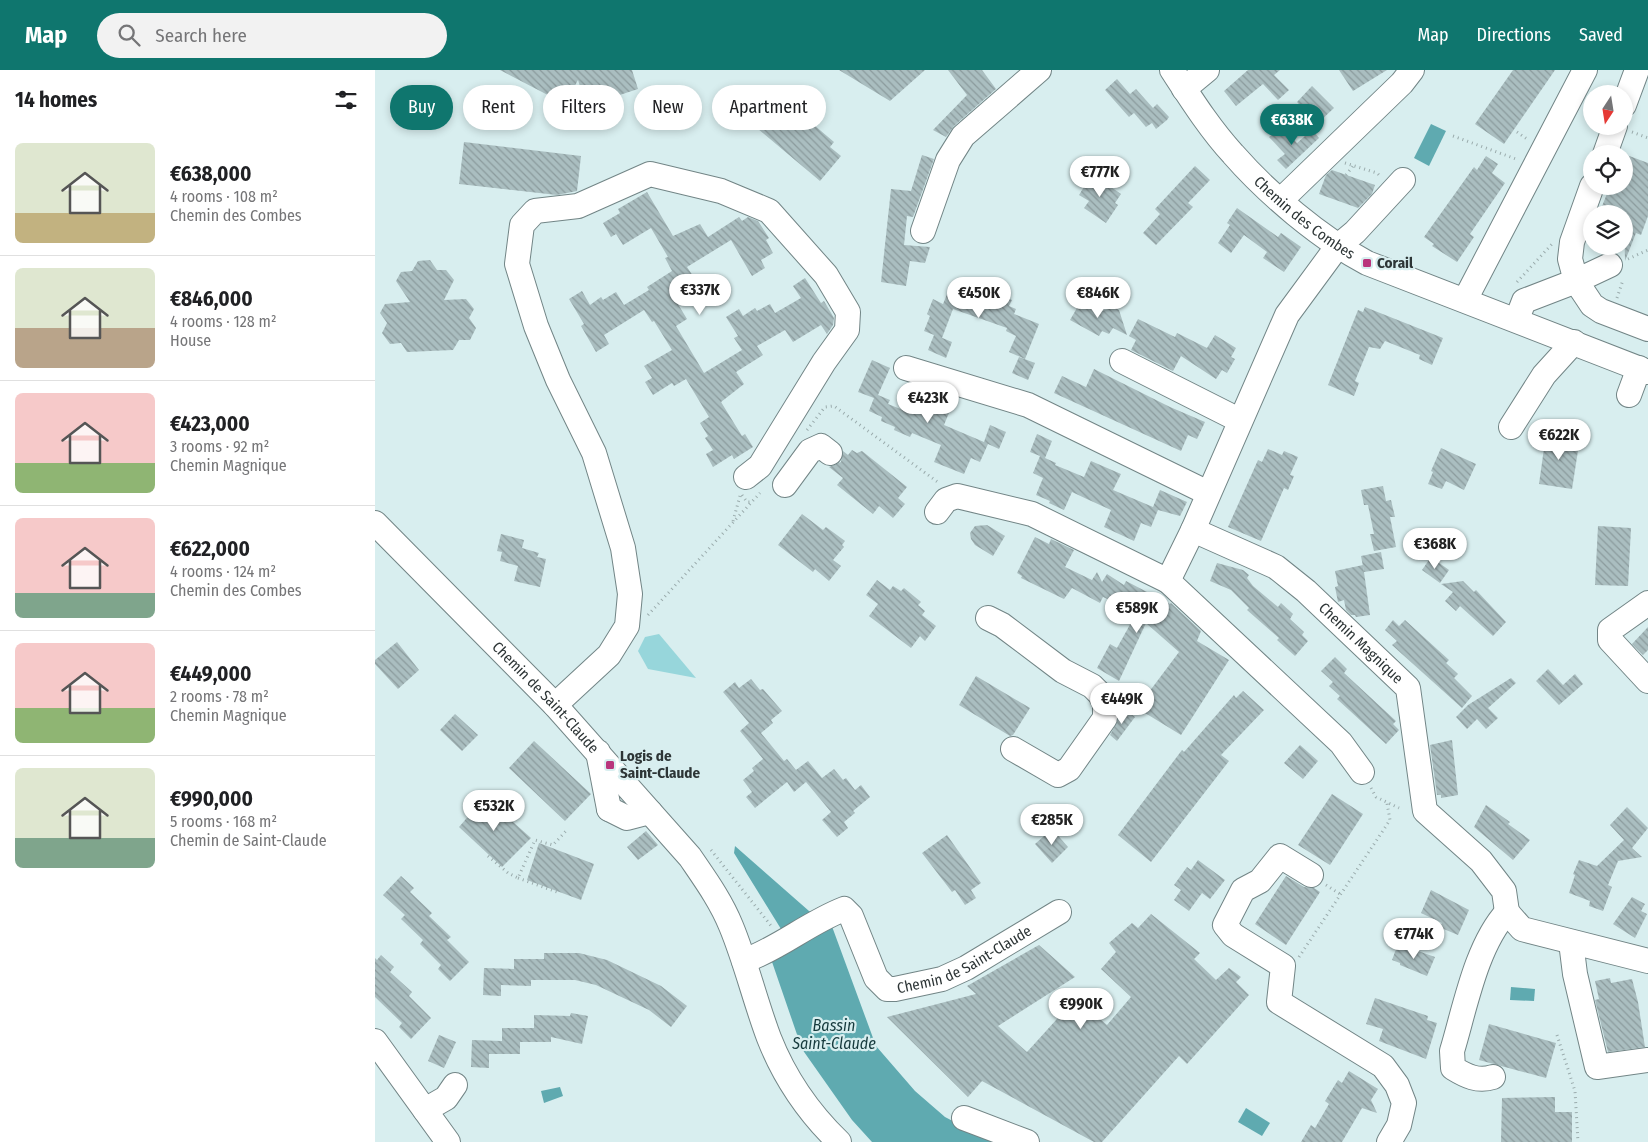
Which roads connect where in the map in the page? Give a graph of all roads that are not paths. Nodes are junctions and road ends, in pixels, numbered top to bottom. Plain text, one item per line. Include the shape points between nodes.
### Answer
1 (1039, 70) edge
2 (1207, 70) edge
3 (1412, 70) edge
4 (1585, 70) edge
5 (1637, 70) edge
6 (1178, 79) edge
7 (1631, 85) edge
8 (1399, 184) road end
9 (1589, 195) edge
10 (1281, 200) junction
11 (923, 231) dead end
12 (1337, 247) junction
13 (1616, 263) road end
14 (1576, 281) junction
15 (1465, 300) junction
16 (1521, 310) junction
17 (1648, 329) edge
18 (1544, 330) junction
19 (1574, 342) junction
20 (1122, 361) dead end
21 (907, 368) dead end
22 (1644, 370) edge
23 (1544, 375) junction
24 (1629, 394) dead end
25 (1239, 420) junction
26 (1511, 427) dead end
27 (830, 453) dead end
28 (785, 485) dead end
29 (743, 486) road end
30 (1208, 493) junction
31 (937, 512) dead end
32 (375, 523) edge
33 (1193, 530) junction
34 (1168, 581) junction
35 (1648, 603) edge
36 (988, 618) dead end
37 (1648, 681) edge
38 (555, 704) junction
39 (1013, 749) dead end
40 (598, 751) junction
41 (1362, 772) road end
42 (650, 812) junction
43 (1311, 875) dead end
44 (1059, 912) dead end
45 (1507, 912) junction
46 (1571, 942) junction
47 (745, 961) junction
48 (1648, 961) edge
49 (375, 1041) edge
50 (1648, 1060) edge
51 (1493, 1077) dead end
52 (455, 1085) dead end
53 (425, 1110) junction
54 (964, 1118) dead end
55 (448, 1142) edge
56 (839, 1142) edge
57 (1027, 1142) edge
58 (1389, 1142) edge

1 - 11 street via 963,136 949,160
2 - 6 street
3 - 10 street
4 - 15 street
5 - 7 street
6 - 10 street, Chemin des Combes via 1232,154
8 - 12 street
9 - 14 street via 1574,234 1570,259
10 - 12 street, Chemin des Combes
12 - 15 street, Chemin des Combes via 1367,263
12 - 25 street via 1287,315
13 - 14 street
14 - 16 street
14 - 17 street via 1592,305
15 - 16 street, Chemin des Combes
16 - 18 street, Chemin des Combes
18 - 19 street, Chemin des Combes
18 - 23 street
19 - 22 street, Chemin des Combes
19 - 23 street
20 - 25 street
21 - 30 street via 1028,405
22 - 24 street
23 - 26 street
25 - 30 street
27 - 28 street via 821,446 810,451
29 - 38 street via 760,466 847,330 848,312 826,275 769,211 721,191 650,174 578,206 535,211 523,225 517,264 539,335 594,453 620,538 630,594 627,626 609,655
30 - 33 street
31 - 34 street via 946,500 957,496 1032,514
32 - 38 street, Chemin de Saint-Claude
33 - 34 street
33 - 45 street, Chemin Magnique via 1276,567 1306,591 1408,688 1425,811 1481,861 1504,891
34 - 41 street via 1341,743
35 - 37 street via 1610,630 1610,640
36 - 39 street via 1063,671 1092,686 1101,694 1105,704 1105,718 1069,769 1058,775
38 - 40 street, Chemin de Saint-Claude
40 - 42 street, Chemin de Saint-Claude
40 - 42 street via 606,811 627,818
42 - 47 street, Chemin de Saint-Claude via 707,881 731,924
43 - 58 street via 1280,856 1260,881 1243,890 1225,925 1233,935 1283,966 1279,1002 1383,1066 1397,1084 1404,1103 1399,1125
44 - 47 street, Chemin de Saint-Claude via 966,968 941,979 895,989 887,989 875,978 851,916 844,909 824,916 768,952
45 - 46 street via 1522,930
45 - 51 street via 1483,949 1452,1051 1453,1068 1467,1077
46 - 48 street
46 - 50 street via 1575,974 1597,1067
47 - 56 street, Chemin de Saint-Claude via 769,1038 783,1068 802,1099
49 - 53 street
52 - 53 street via 446,1098
53 - 55 street
54 - 57 street

